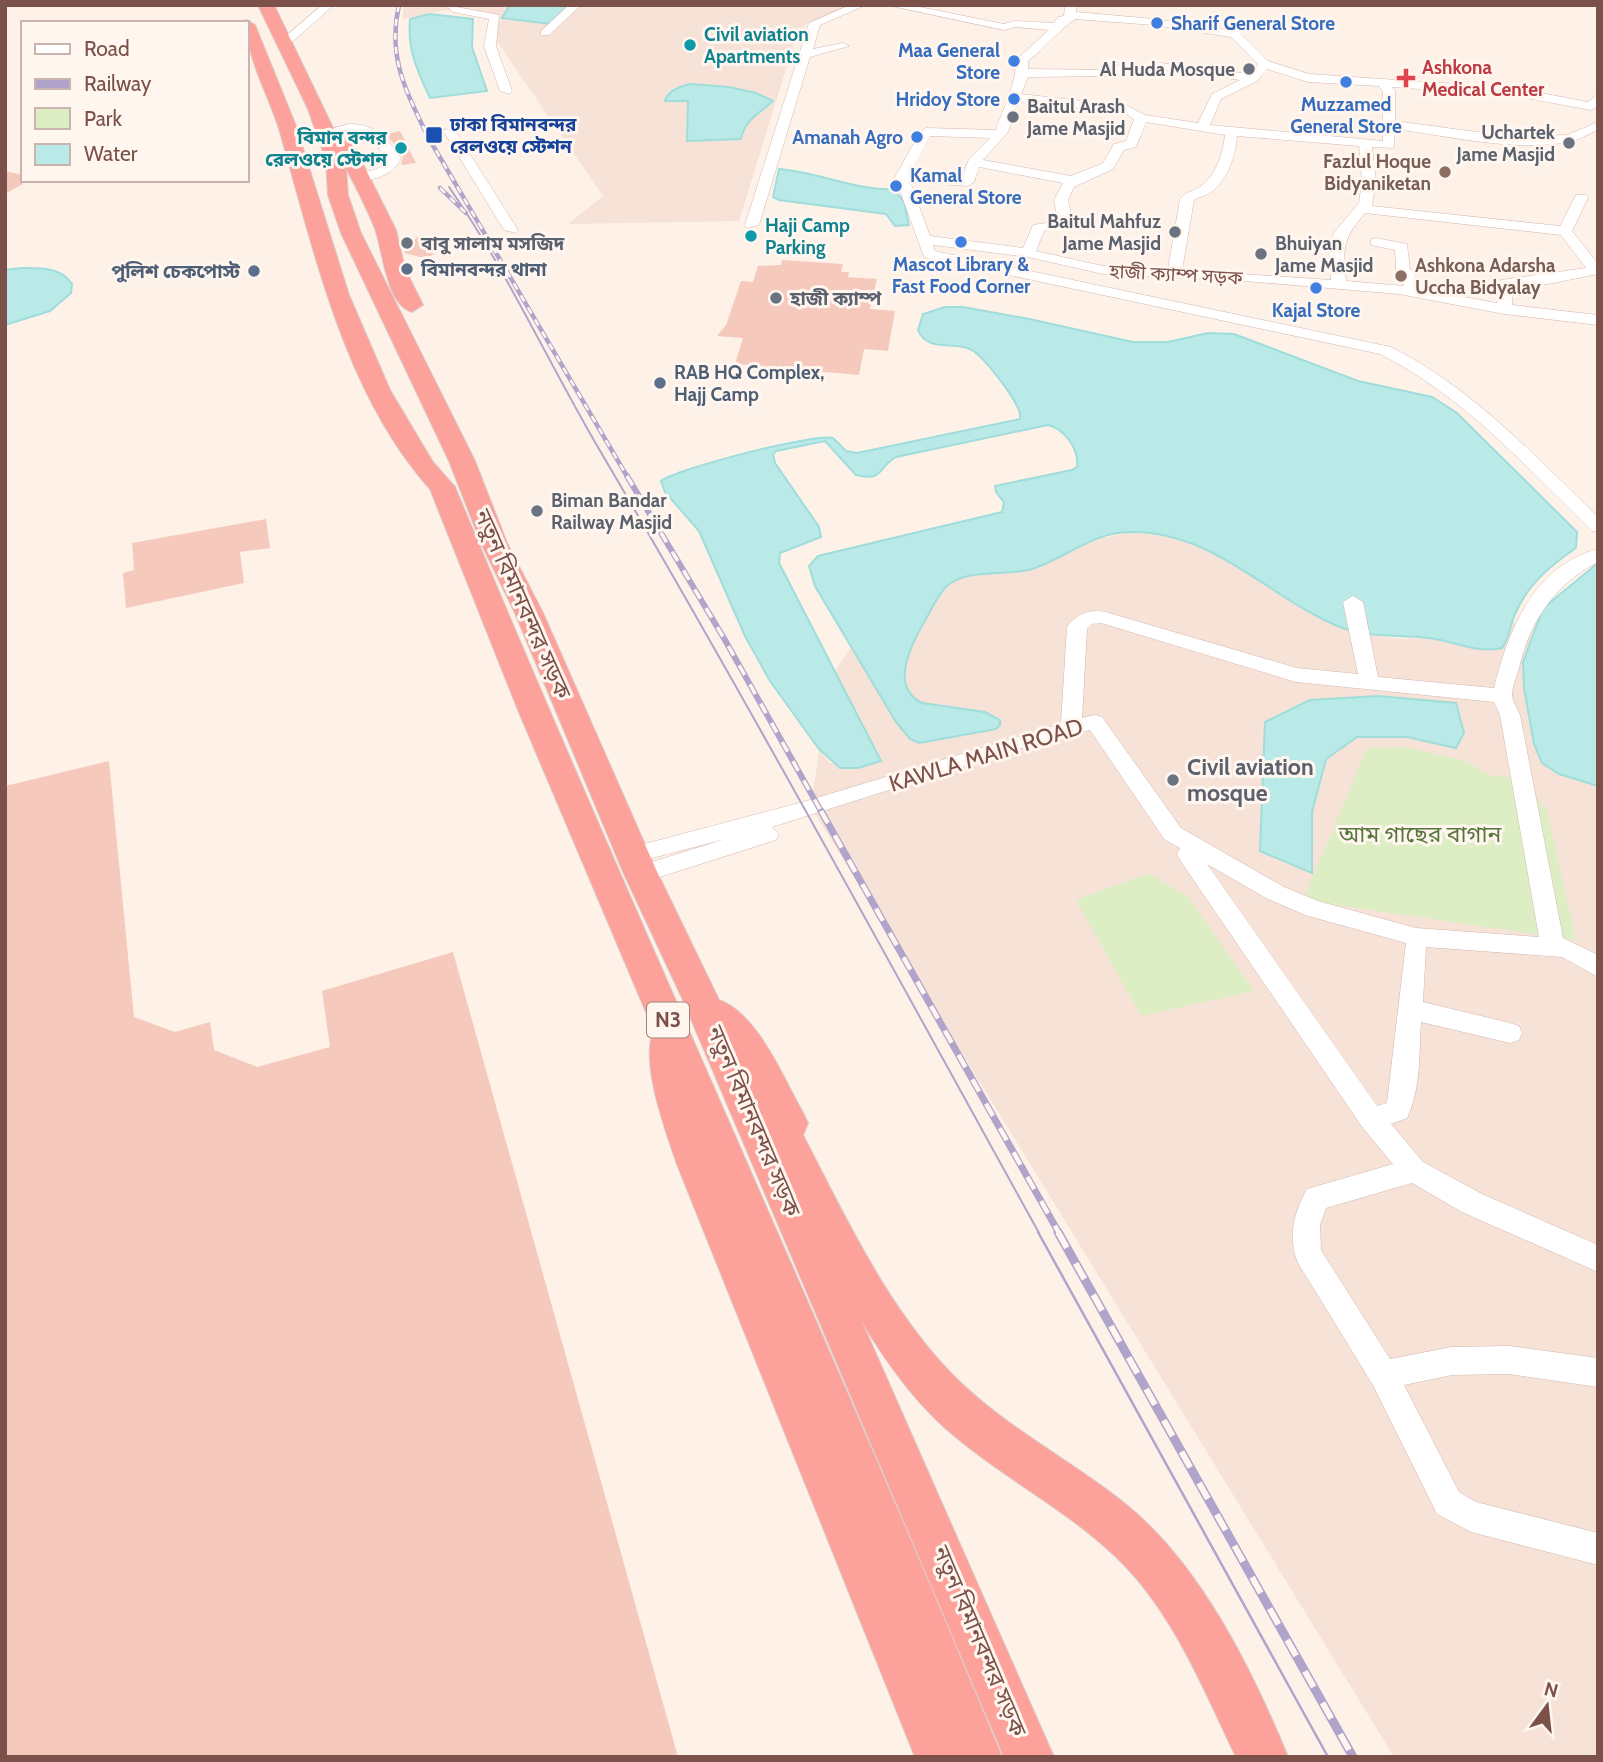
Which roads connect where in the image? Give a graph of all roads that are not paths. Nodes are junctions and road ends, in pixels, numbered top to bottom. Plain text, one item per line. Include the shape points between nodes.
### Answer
1 (266, 5) edge
2 (328, 5) edge
3 (451, 5) edge
4 (502, 5) edge
5 (576, 5) edge
6 (861, 5) edge
7 (894, 5) edge
8 (1070, 10) edge
9 (495, 17) junction
10 (1059, 27) junction
11 (248, 29) edge
12 (545, 33) dead end
13 (283, 34) junction
14 (843, 47) dead end
15 (803, 55) junction
16 (1264, 64) junction
17 (1164, 66) dead end
18 (1117, 68) dead end
19 (1023, 73) junction
20 (1253, 78) junction
21 (1382, 79) junction
22 (506, 91) dead end
23 (1013, 97) junction
24 (1598, 98) edge
25 (1141, 118) junction
26 (1390, 124) junction
27 (1598, 126) edge
28 (1203, 127) junction
29 (337, 129) junction
30 (450, 132) dead end
31 (1231, 132) junction
32 (1000, 135) junction
33 (1365, 145) junction
34 (974, 162) junction
35 (360, 177) junction
36 (902, 177) junction
37 (1075, 181) junction
38 (1581, 198) dead end
39 (1362, 209) junction
40 (752, 225) dead end
41 (511, 230) dead end
42 (1565, 231) junction
43 (922, 239) junction
44 (1376, 242) dead end
45 (1028, 253) junction
46 (1597, 270) edge
47 (1174, 275) junction
48 (1339, 286) junction
49 (1412, 291) junction
50 (1504, 309) junction
51 (1596, 320) edge
52 (1598, 337) edge
53 (493, 518) dead end
54 (1598, 527) edge
55 (1598, 555) edge
56 (1353, 602) dead end
57 (1370, 682) junction
58 (1502, 695) junction
59 (1071, 728) junction
60 (1188, 854) junction
61 (637, 865) junction
62 (1553, 947) junction
63 (1415, 948) junction
64 (1598, 967) edge
65 (1598, 981) edge
66 (682, 1005) junction
67 (1410, 1009) junction
68 (1510, 1033) dead end
69 (1372, 1120) junction
70 (1414, 1170) junction
71 (1598, 1259) edge
72 (1598, 1373) edge
73 (1424, 1457) junction
74 (1598, 1549) edge
75 (1254, 1739) edge
76 (940, 1757) edge
77 (977, 1757) edge
78 (1029, 1757) edge

1 - 13 highway, N3
2 - 13 street
3 - 9 street
4 - 9 street
5 - 12 street
6 - 15 street via 815,23
7 - 10 street via 1004,27
8 - 10 street via 1069,19 1062,19
8 - 16 street via 1163,19 1235,34
9 - 22 street via 490,46
10 - 19 street via 1022,60
11 - 66 highway, নতুন বিমানবন্দর সড়ক / N3 via 287,126 338,295 386,407 423,466 442,487 538,722
13 - 29 highway, নতুন বিমানবন্দর সড়ক
13 - 61 highway, নতুন বিমানবন্দর সড়ক / N3 via 336,161 345,217 462,461 480,512 529,613
14 - 15 street
15 - 40 street
16 - 20 street
16 - 21 street via 1308,78
17 - 20 street
18 - 19 street via 1117,73 1111,74
19 - 23 street
20 - 28 street via 1216,97
21 - 24 street via 1421,79 1591,106
21 - 26 street via 1389,91
23 - 25 street via 1128,110
23 - 32 street
25 - 28 street
25 - 37 street via 1131,144 1119,147 1108,166 1081,174
26 - 27 street via 1564,139
26 - 33 street via 1389,145
28 - 31 street
29 - 35 highway, নতুন বিমানবন্দর সড়ক
29 - 35 street via 370,129 394,158 381,172
30 - 41 street
31 - 33 street
31 - 47 street via 1231,147 1208,188 1192,193 1187,200
32 - 34 street
32 - 36 street via 926,132
33 - 39 street via 1369,181
34 - 36 street via 967,182
34 - 37 street
35 - 53 highway, নতুন বিমানবন্দর সড়ক via 386,230 394,269 422,334 478,446
36 - 43 street
37 - 45 street via 1060,197 1065,226 1038,228
38 - 42 street
39 - 42 street
39 - 48 street via 1340,234 1336,250
42 - 46 street
43 - 45 street, হাজী ক্যাম্প সড়ক
43 - 54 street via 929,254 941,258 1394,354 1431,375
44 - 49 street via 1402,247 1403,270
45 - 47 street, হাজী ক্যাম্প সড়ক via 1102,271
46 - 50 street via 1506,283
47 - 48 street, হাজী ক্যাম্প সড়ক
48 - 49 street, হাজী ক্যাম্প সড়ক
49 - 50 street, হাজী ক্যাম্প সড়ক
50 - 51 street, হাজী ক্যাম্প সড়ক
51 - 52 street
55 - 58 street via 1570,569 1534,606 1514,646
56 - 57 street
57 - 58 street
57 - 59 street via 1296,675 1102,617 1087,618 1077,627
58 - 62 street via 1510,715
59 - 61 street, KAWLA MAIN ROAD
59 - 62 street, KAWLA MAIN ROAD via 1095,722 1173,834 1276,893 1313,909 1416,937
60 - 61 street, KAWLA MAIN ROAD via 1170,842 1095,741 1085,735
60 - 63 street, KAWLA MAIN ROAD via 1273,902
60 - 69 street
61 - 66 highway, নতুন বিমানবন্দর সড়ক / N3
62 - 64 street, KAWLA MAIN ROAD via 1566,948
63 - 65 street, KAWLA MAIN ROAD via 1564,961
63 - 67 street
66 - 75 highway via 761,1094 903,1350 973,1425 1110,1520 1143,1551 1172,1590
66 - 76 highway via 670,1085 689,1145 800,1428
66 - 77 highway, নতুন বিমানবন্দর সড়ক / N3
66 - 78 highway, নতুন বিমানবন্দর সড়ক / N3
67 - 68 street
67 - 69 street via 1398,1110
69 - 70 street
70 - 71 street via 1472,1203
70 - 73 street via 1317,1198 1304,1231 1308,1254 1383,1375
72 - 73 street via 1510,1360 1452,1361 1383,1375
73 - 74 street via 1448,1503 1471,1516

